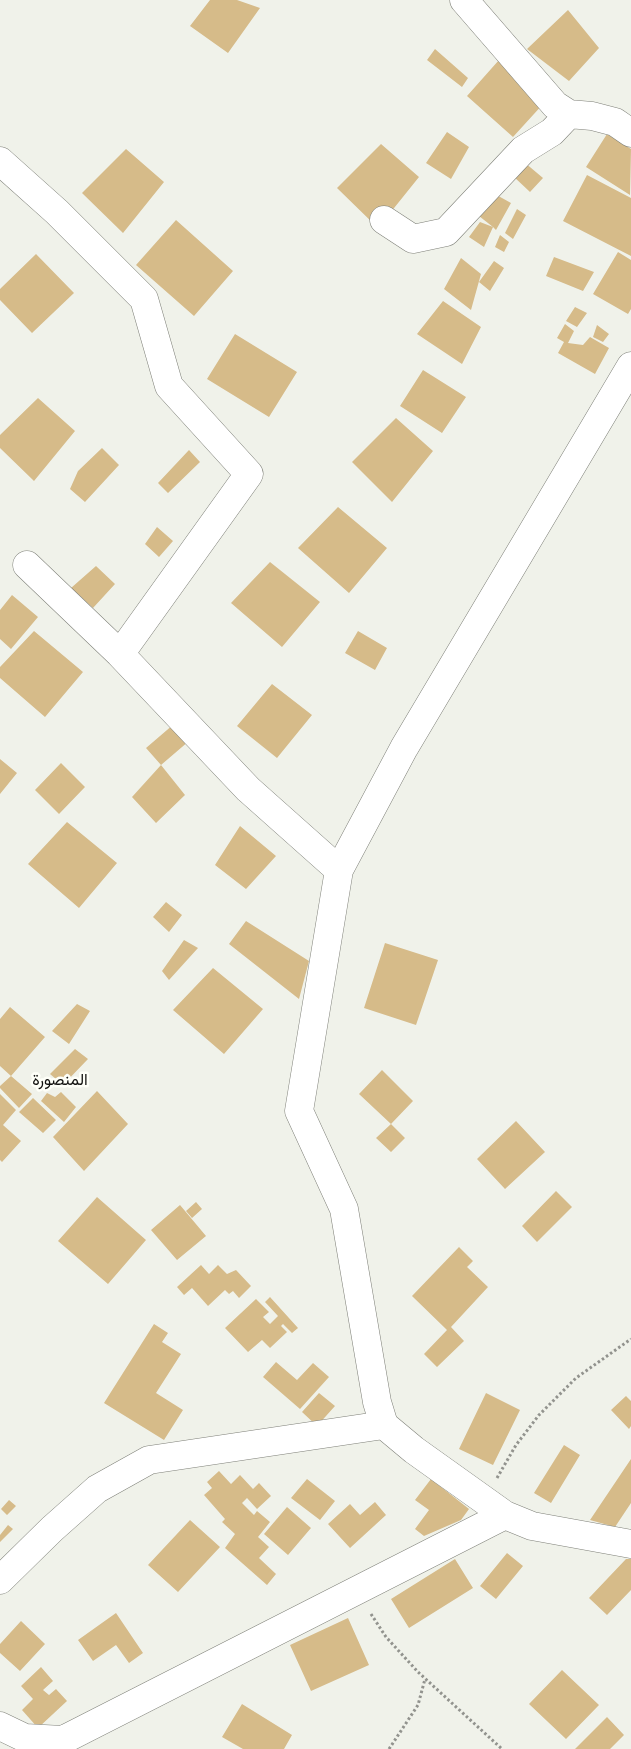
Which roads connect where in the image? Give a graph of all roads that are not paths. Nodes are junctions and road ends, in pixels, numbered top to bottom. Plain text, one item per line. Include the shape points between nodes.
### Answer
1 (464, 0) edge
2 (569, 114) junction
3 (631, 133) edge
4 (0, 161) edge
5 (384, 220) dead end
6 (631, 366) edge
7 (27, 565) dead end
8 (120, 654) junction
9 (339, 870) junction
10 (384, 1425) junction
11 (495, 1508) junction
12 (631, 1544) edge
13 (0, 1580) edge
14 (0, 1726) edge

1 - 2 street via 555,104
2 - 3 street via 615,122
2 - 5 street via 552,132 523,150 446,232 413,239
4 - 8 street via 57,212 144,299 169,386 249,474
6 - 9 street via 404,748
7 - 8 street
8 - 9 street via 248,789
9 - 10 street via 299,1111 344,1209 377,1402
10 - 11 street
10 - 13 street via 149,1460 97,1489
11 - 12 street via 532,1526
11 - 14 street via 361,1587 63,1740 25,1738

